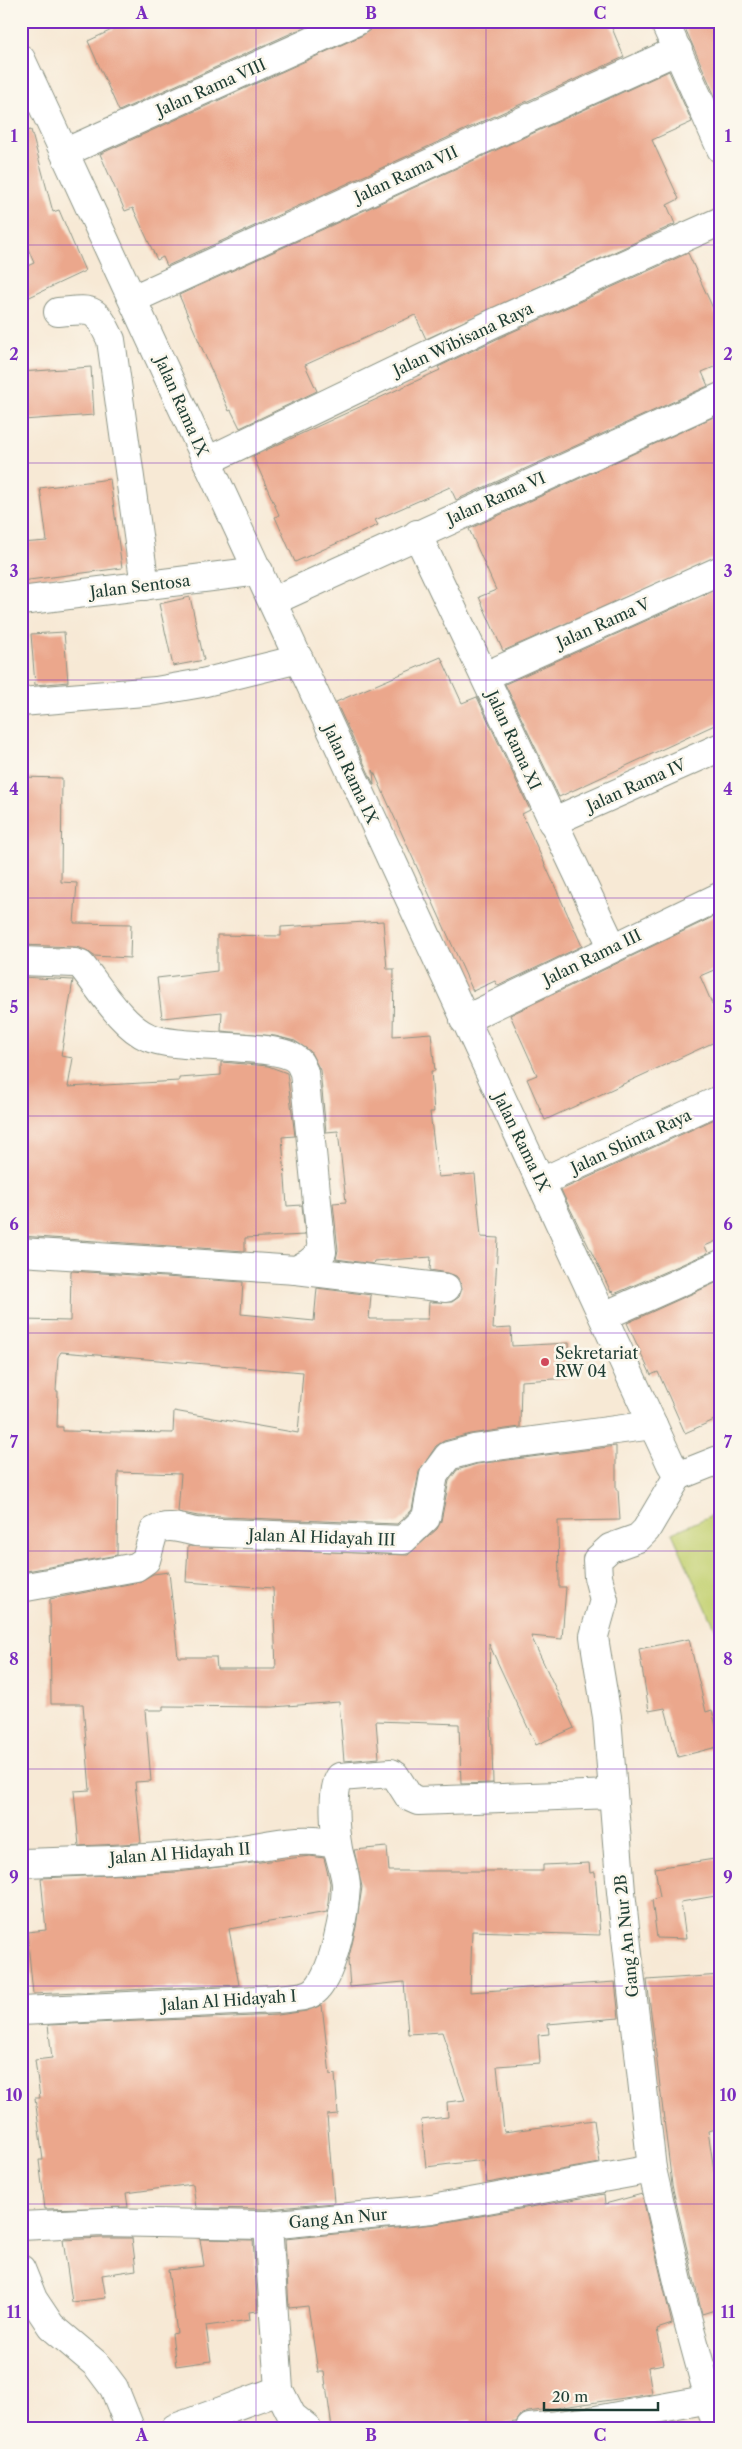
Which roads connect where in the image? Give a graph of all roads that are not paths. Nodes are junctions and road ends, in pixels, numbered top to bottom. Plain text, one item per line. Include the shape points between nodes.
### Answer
1 (357, 21) edge
2 (664, 21) edge
3 (678, 50) junction
4 (21, 59) edge
5 (721, 149) edge
6 (66, 152) junction
7 (721, 221) edge
8 (133, 299) junction
9 (58, 312) dead end
10 (721, 397) edge
11 (207, 461) junction
12 (417, 534) junction
13 (721, 570) edge
14 (259, 572) junction
15 (145, 586) junction
16 (21, 601) edge
17 (272, 601) junction
18 (299, 659) junction
19 (485, 676) junction
20 (21, 702) edge
21 (721, 748) edge
22 (552, 822) junction
23 (721, 896) edge
24 (612, 946) junction
25 (21, 961) edge
26 (464, 1020) junction
27 (721, 1099) edge
28 (541, 1182) junction
29 (21, 1252) edge
30 (721, 1264) edge
31 (296, 1270) junction
32 (446, 1288) dead end
33 (604, 1316) junction
34 (653, 1425) junction
35 (721, 1460) edge
36 (684, 1474) junction
37 (21, 1588) edge
38 (613, 1794) junction
39 (338, 1845) junction
40 (21, 1862) edge
41 (21, 2011) edge
42 (652, 2169) junction
43 (268, 2225) junction
44 (21, 2226) edge
45 (21, 2269) edge
46 (279, 2390) junction
47 (716, 2418) edge
48 (130, 2428) edge
49 (175, 2428) edge
50 (307, 2428) edge
51 (530, 2428) edge

1 - 6 street, Jalan Rama VIII
2 - 3 street
3 - 5 street
3 - 8 street, Jalan Rama VII
4 - 6 street, Jalan Rama IX
6 - 8 street, Jalan Rama IX
7 - 11 street, Jalan Wibisana Raya via 496,322
8 - 11 street, Jalan Rama IX
9 - 15 street via 88,309 100,317 111,340
10 - 12 street, Jalan Rama VI
11 - 14 street, Jalan Rama IX
12 - 17 street, Jalan Rama VI
12 - 19 street, Jalan Rama XI
13 - 19 street, Jalan Rama V
14 - 15 street, Jalan Sentosa
14 - 17 street, Jalan Rama IX
15 - 16 street, Jalan Sentosa
17 - 18 street, Jalan Rama IX
18 - 20 street via 202,684
18 - 26 street, Jalan Rama IX
19 - 22 street, Jalan Rama XI
21 - 22 street, Jalan Rama IV
22 - 24 street, Jalan Rama XI
23 - 24 street, Jalan Rama III
24 - 26 street, Jalan Rama III
25 - 31 street via 81,965 133,1030 154,1040 266,1050 298,1062 304,1072 322,1252
26 - 28 street, Jalan Rama IX
27 - 28 street, Jalan Shinta Raya
28 - 33 street, Jalan Rama IX
29 - 31 street
30 - 33 street
31 - 32 street
33 - 34 street, Jalan Rama IX
34 - 36 street, Jalan Rama IX
34 - 37 street, Jalan Al Hidayah III via 474,1449 448,1456 434,1475 426,1518 402,1540 196,1532 162,1527 154,1531 146,1560 136,1567
35 - 36 street
36 - 38 street, Gang An Nur 2B via 638,1538 610,1548 597,1560 604,1600 594,1644 607,1718
38 - 39 street via 418,1801 409,1797 391,1773 340,1777 335,1788
38 - 42 street, Gang An Nur 2B
39 - 40 street, Jalan Al Hidayah II via 320,1840 301,1841 227,1852
39 - 41 street, Jalan Al Hidayah I via 346,1885 339,1934 316,1989 302,1996 276,1999
42 - 43 street, Gang An Nur via 432,2209
42 - 47 street, Gang An Nur 2B via 682,2299
43 - 44 street, Gang An Nur via 102,2222
43 - 46 street
45 - 48 street via 32,2299 51,2326 96,2364 114,2388
46 - 49 street
46 - 50 street via 292,2416
47 - 51 street via 585,2422

